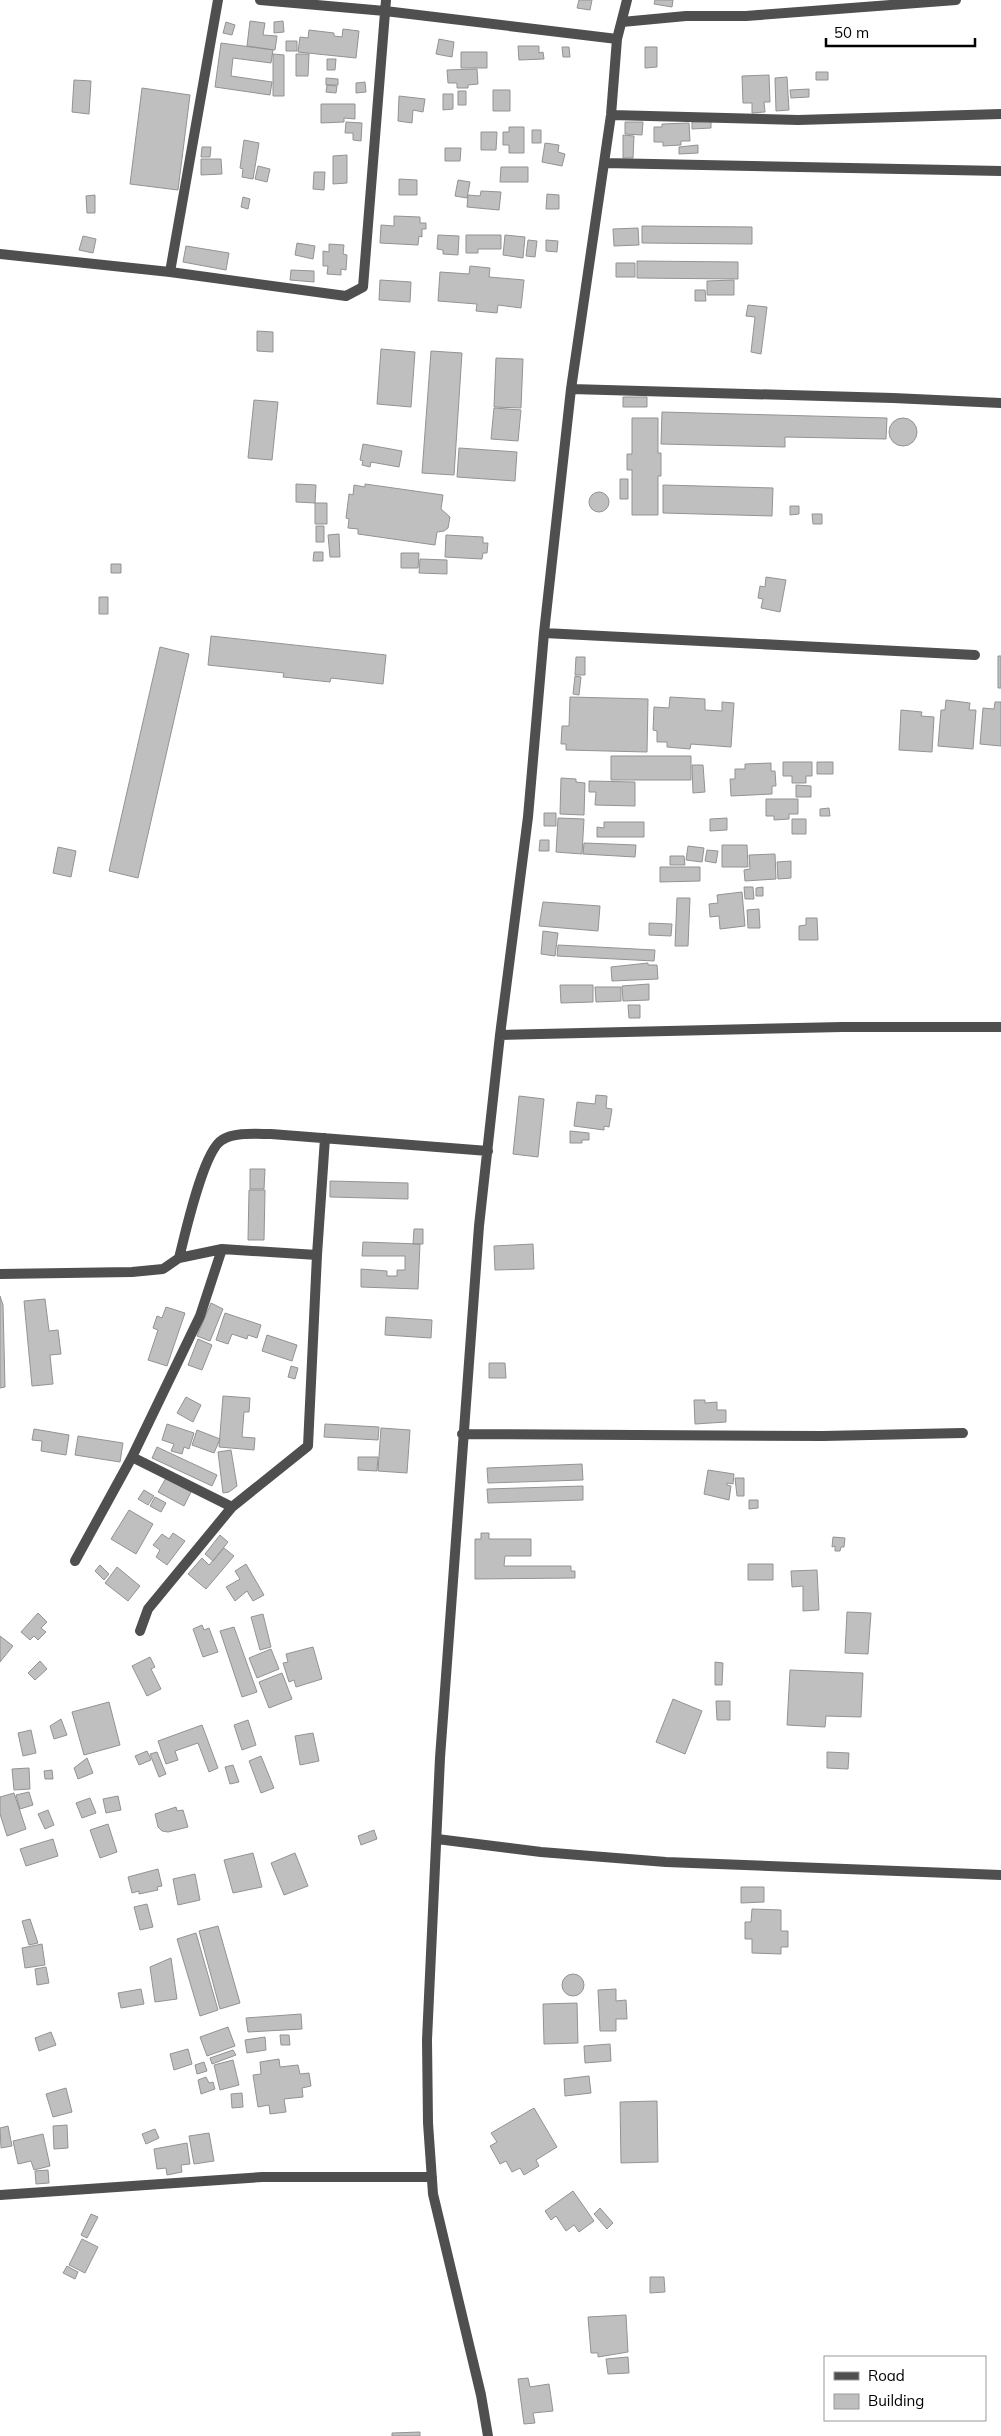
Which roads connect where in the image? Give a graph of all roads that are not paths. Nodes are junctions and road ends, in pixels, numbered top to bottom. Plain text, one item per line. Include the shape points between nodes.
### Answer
1 (218, 0) edge
2 (260, 0) edge
3 (386, 0) edge
4 (627, 0) edge
5 (956, 0) edge
6 (385, 11) junction
7 (622, 22) junction
8 (618, 39) junction
9 (1001, 114) edge
10 (611, 116) junction
11 (604, 164) junction
12 (1001, 171) edge
13 (0, 254) edge
14 (170, 272) junction
15 (571, 389) junction
16 (1001, 403) edge
17 (544, 633) junction
18 (975, 655) dead end
19 (1001, 1027) edge
20 (500, 1035) junction
21 (325, 1138) junction
22 (488, 1151) junction
23 (222, 1249) junction
24 (317, 1255) junction
25 (180, 1258) junction
26 (0, 1274) edge
27 (963, 1433) dead end
28 (462, 1434) junction
29 (132, 1457) junction
30 (232, 1507) junction
31 (75, 1560) dead end
32 (140, 1631) dead end
33 (437, 1839) junction
34 (1001, 1874) edge
35 (432, 2177) junction
36 (0, 2195) edge
37 (488, 2436) edge

1 - 14 street
2 - 6 street
3 - 6 street
4 - 7 street
5 - 7 street
6 - 8 street
6 - 14 street via 363,287 346,296
7 - 8 street
8 - 10 street
9 - 10 street via 798,120
10 - 11 street
11 - 12 street
11 - 15 street
13 - 14 street
15 - 16 street
15 - 17 street
17 - 18 street
17 - 20 street via 528,817
19 - 20 street via 842,1027
20 - 22 street
21 - 22 street
21 - 24 street
21 - 25 street via 245,1134 222,1140 212,1151 191,1205
22 - 28 street
23 - 24 street
23 - 25 street
23 - 29 street via 200,1316
24 - 30 street via 308,1446
25 - 26 street via 163,1269 132,1272
27 - 28 street via 823,1436
28 - 33 street
29 - 30 street
29 - 31 street
30 - 32 street via 148,1609
33 - 34 street via 541,1852 666,1862
33 - 35 street via 428,2040
35 - 36 street via 262,2177
35 - 37 street via 433,2194 482,2395

